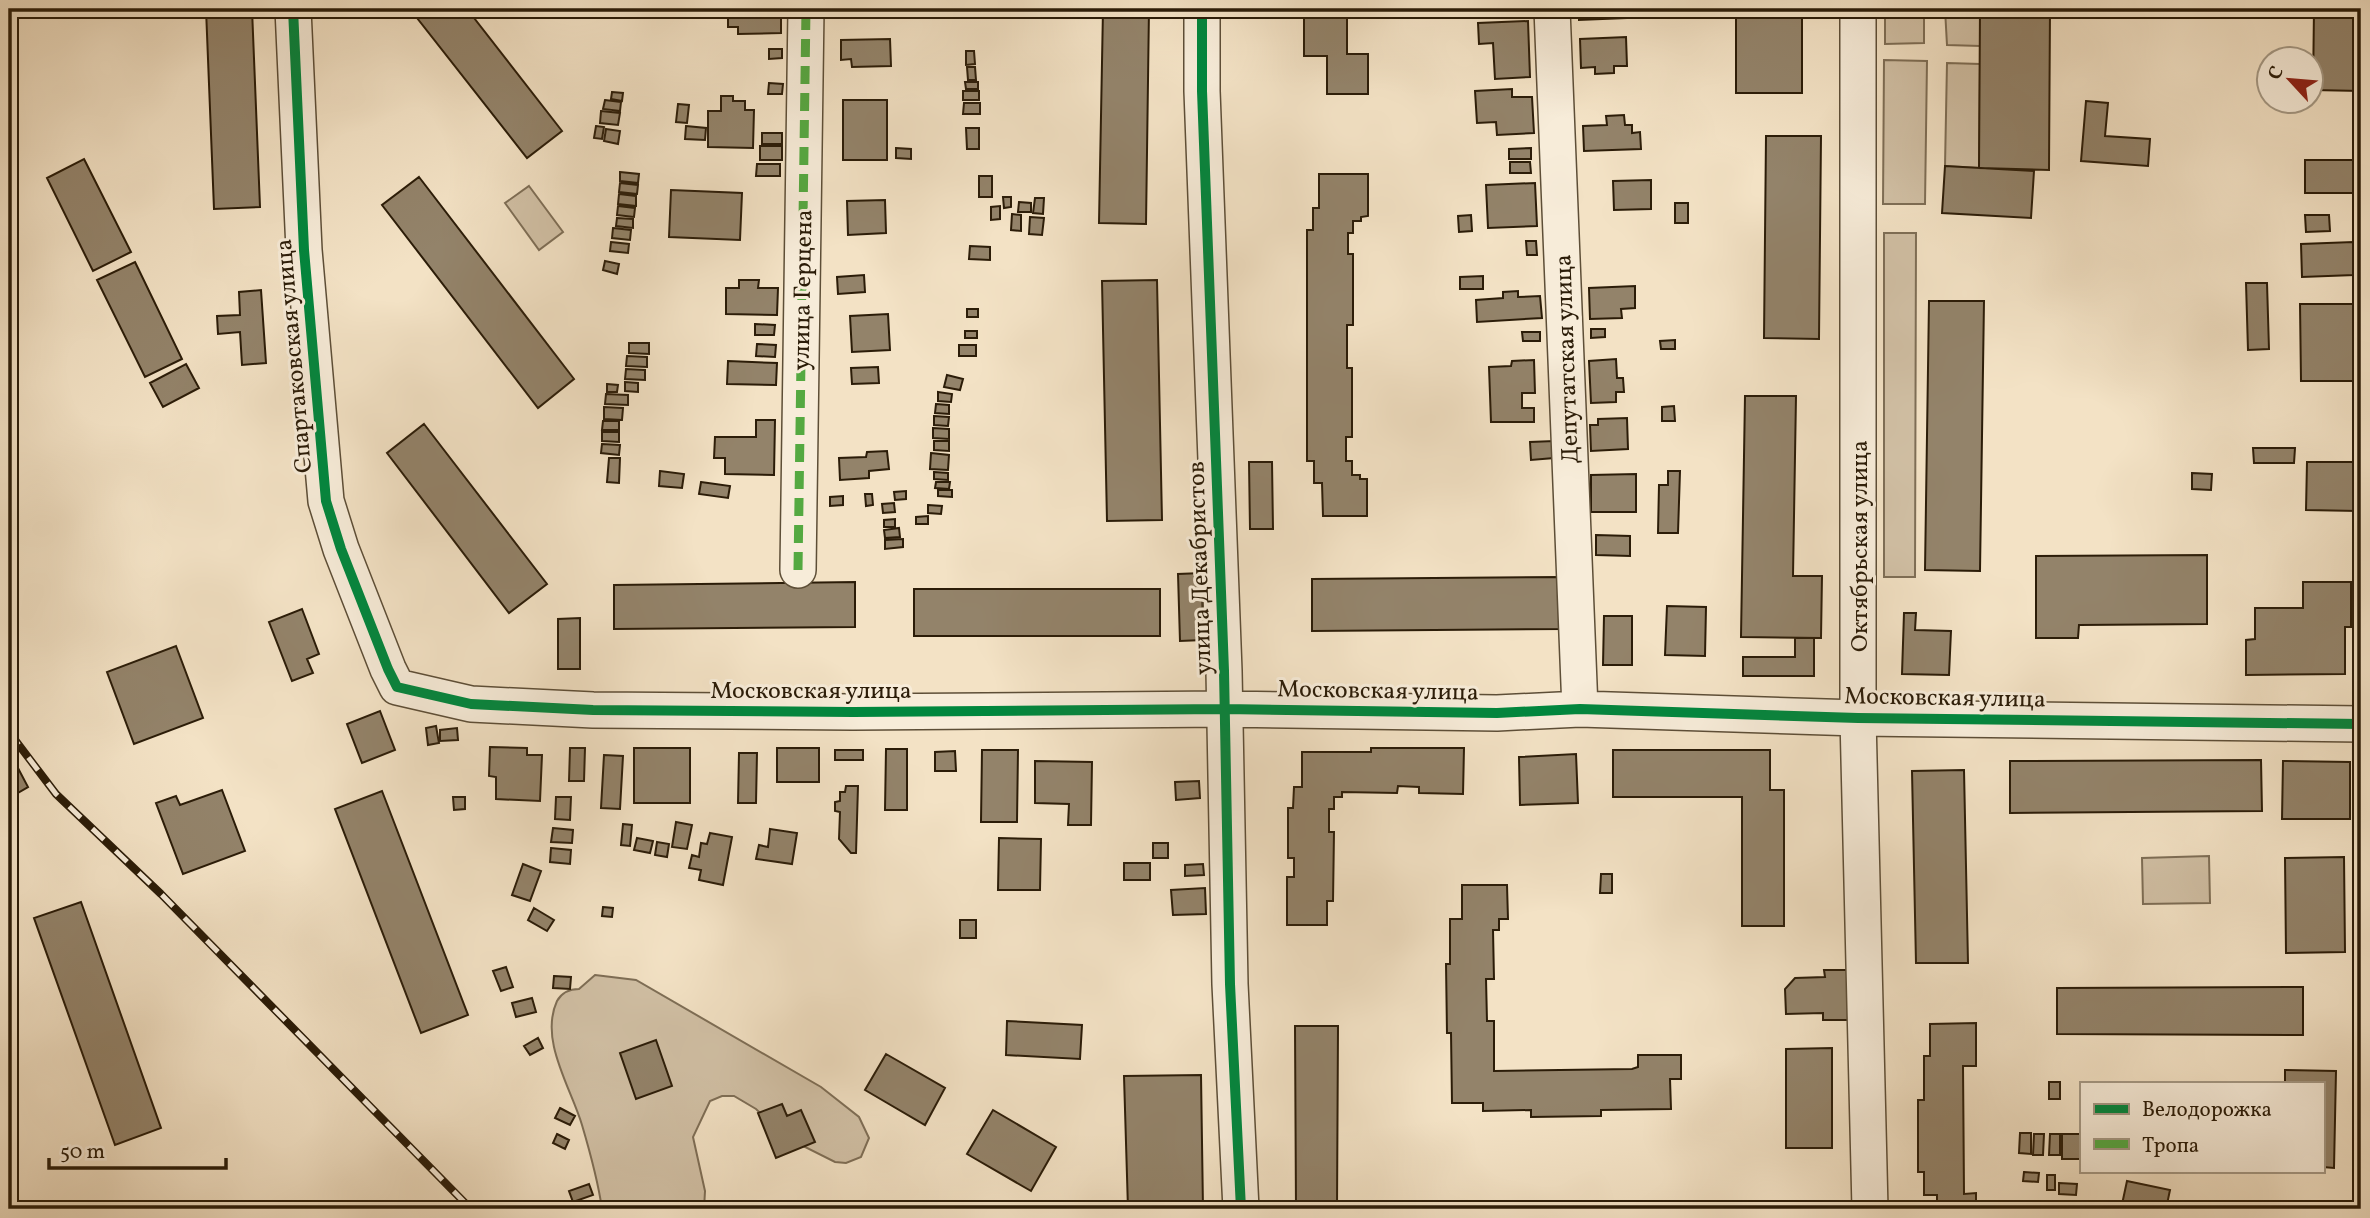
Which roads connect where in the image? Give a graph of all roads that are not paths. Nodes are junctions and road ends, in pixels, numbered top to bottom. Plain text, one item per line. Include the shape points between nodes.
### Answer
1 (293, 9) edge
2 (806, 9) edge
3 (1202, 9) edge
4 (1552, 9) edge
5 (1858, 9) edge
6 (798, 570) dead end
7 (397, 687) joint
8 (1224, 709) junction
9 (1580, 709) junction
10 (1858, 718) junction
11 (2361, 724) edge
12 (1241, 1209) edge
13 (1870, 1209) edge

1 - 7 street, Спартаковская улица via 304,250 326,501
2 - 6 street, улица Герцена
3 - 8 street, улица Декабристов
4 - 9 street, Депутатская улица
5 - 10 street, Октябрьская улица
7 - 8 street, Московская улица via 471,704 593,710
8 - 9 street, Московская улица via 1497,713
8 - 12 street, улица Декабристов
9 - 10 street, Московская улица
10 - 11 street, Московская улица
10 - 13 street, Октябрьская улица

